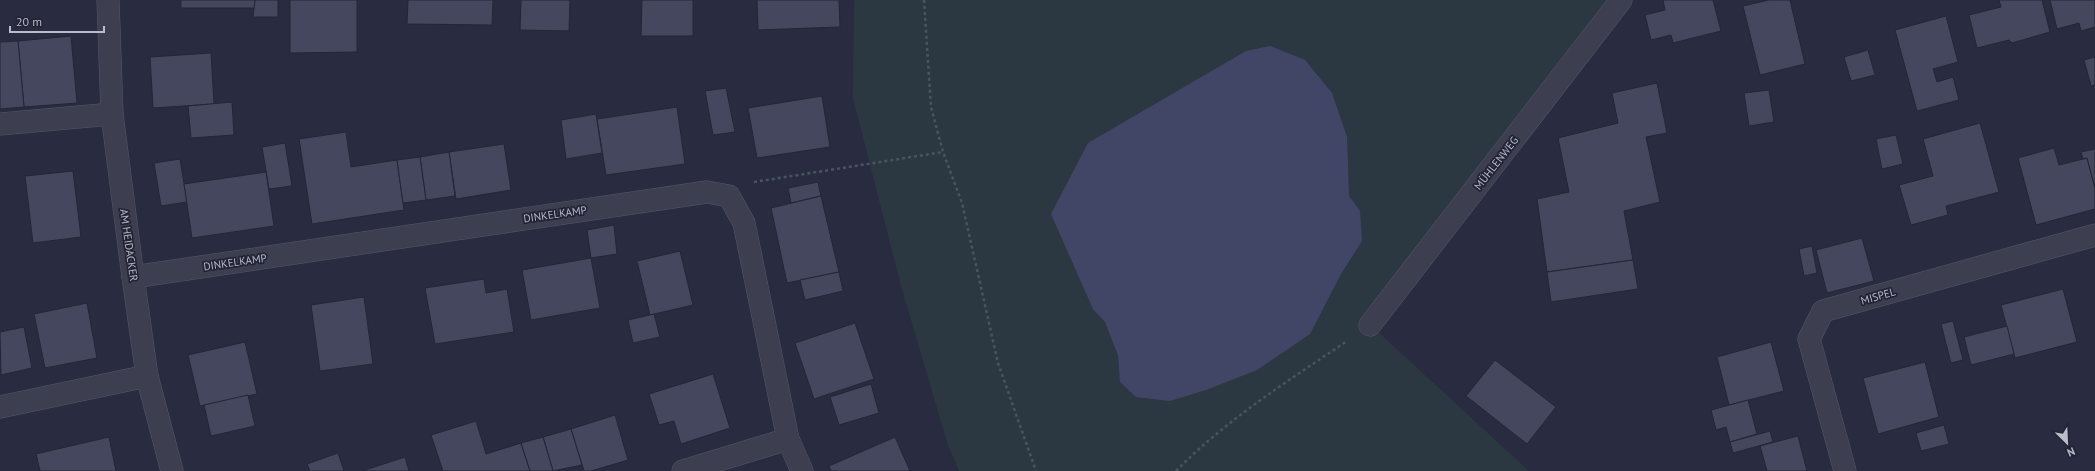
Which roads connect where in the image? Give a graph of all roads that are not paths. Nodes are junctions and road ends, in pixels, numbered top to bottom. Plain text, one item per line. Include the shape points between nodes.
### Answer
1 (108, 0) edge
2 (1621, 0) edge
3 (112, 114) junction
4 (0, 124) edge
5 (2095, 235) edge
6 (133, 277) junction
7 (1370, 325) road end
8 (147, 376) junction
9 (0, 407) edge
10 (788, 439) junction
11 (172, 471) edge
12 (683, 471) edge
13 (802, 471) edge
14 (1845, 471) edge

1 - 3 street, AM HEIDACKER
2 - 7 street, MÜHLENWEG
3 - 4 street
3 - 6 street, AM HEIDACKER
5 - 14 street, MISPEL via 1823,311 1809,339
6 - 8 street, AM HEIDACKER
6 - 10 street, DINKELKAMP via 707,192 730,196 744,224
8 - 9 street
8 - 11 street, AM HEIDACKER
10 - 12 street
10 - 13 street

